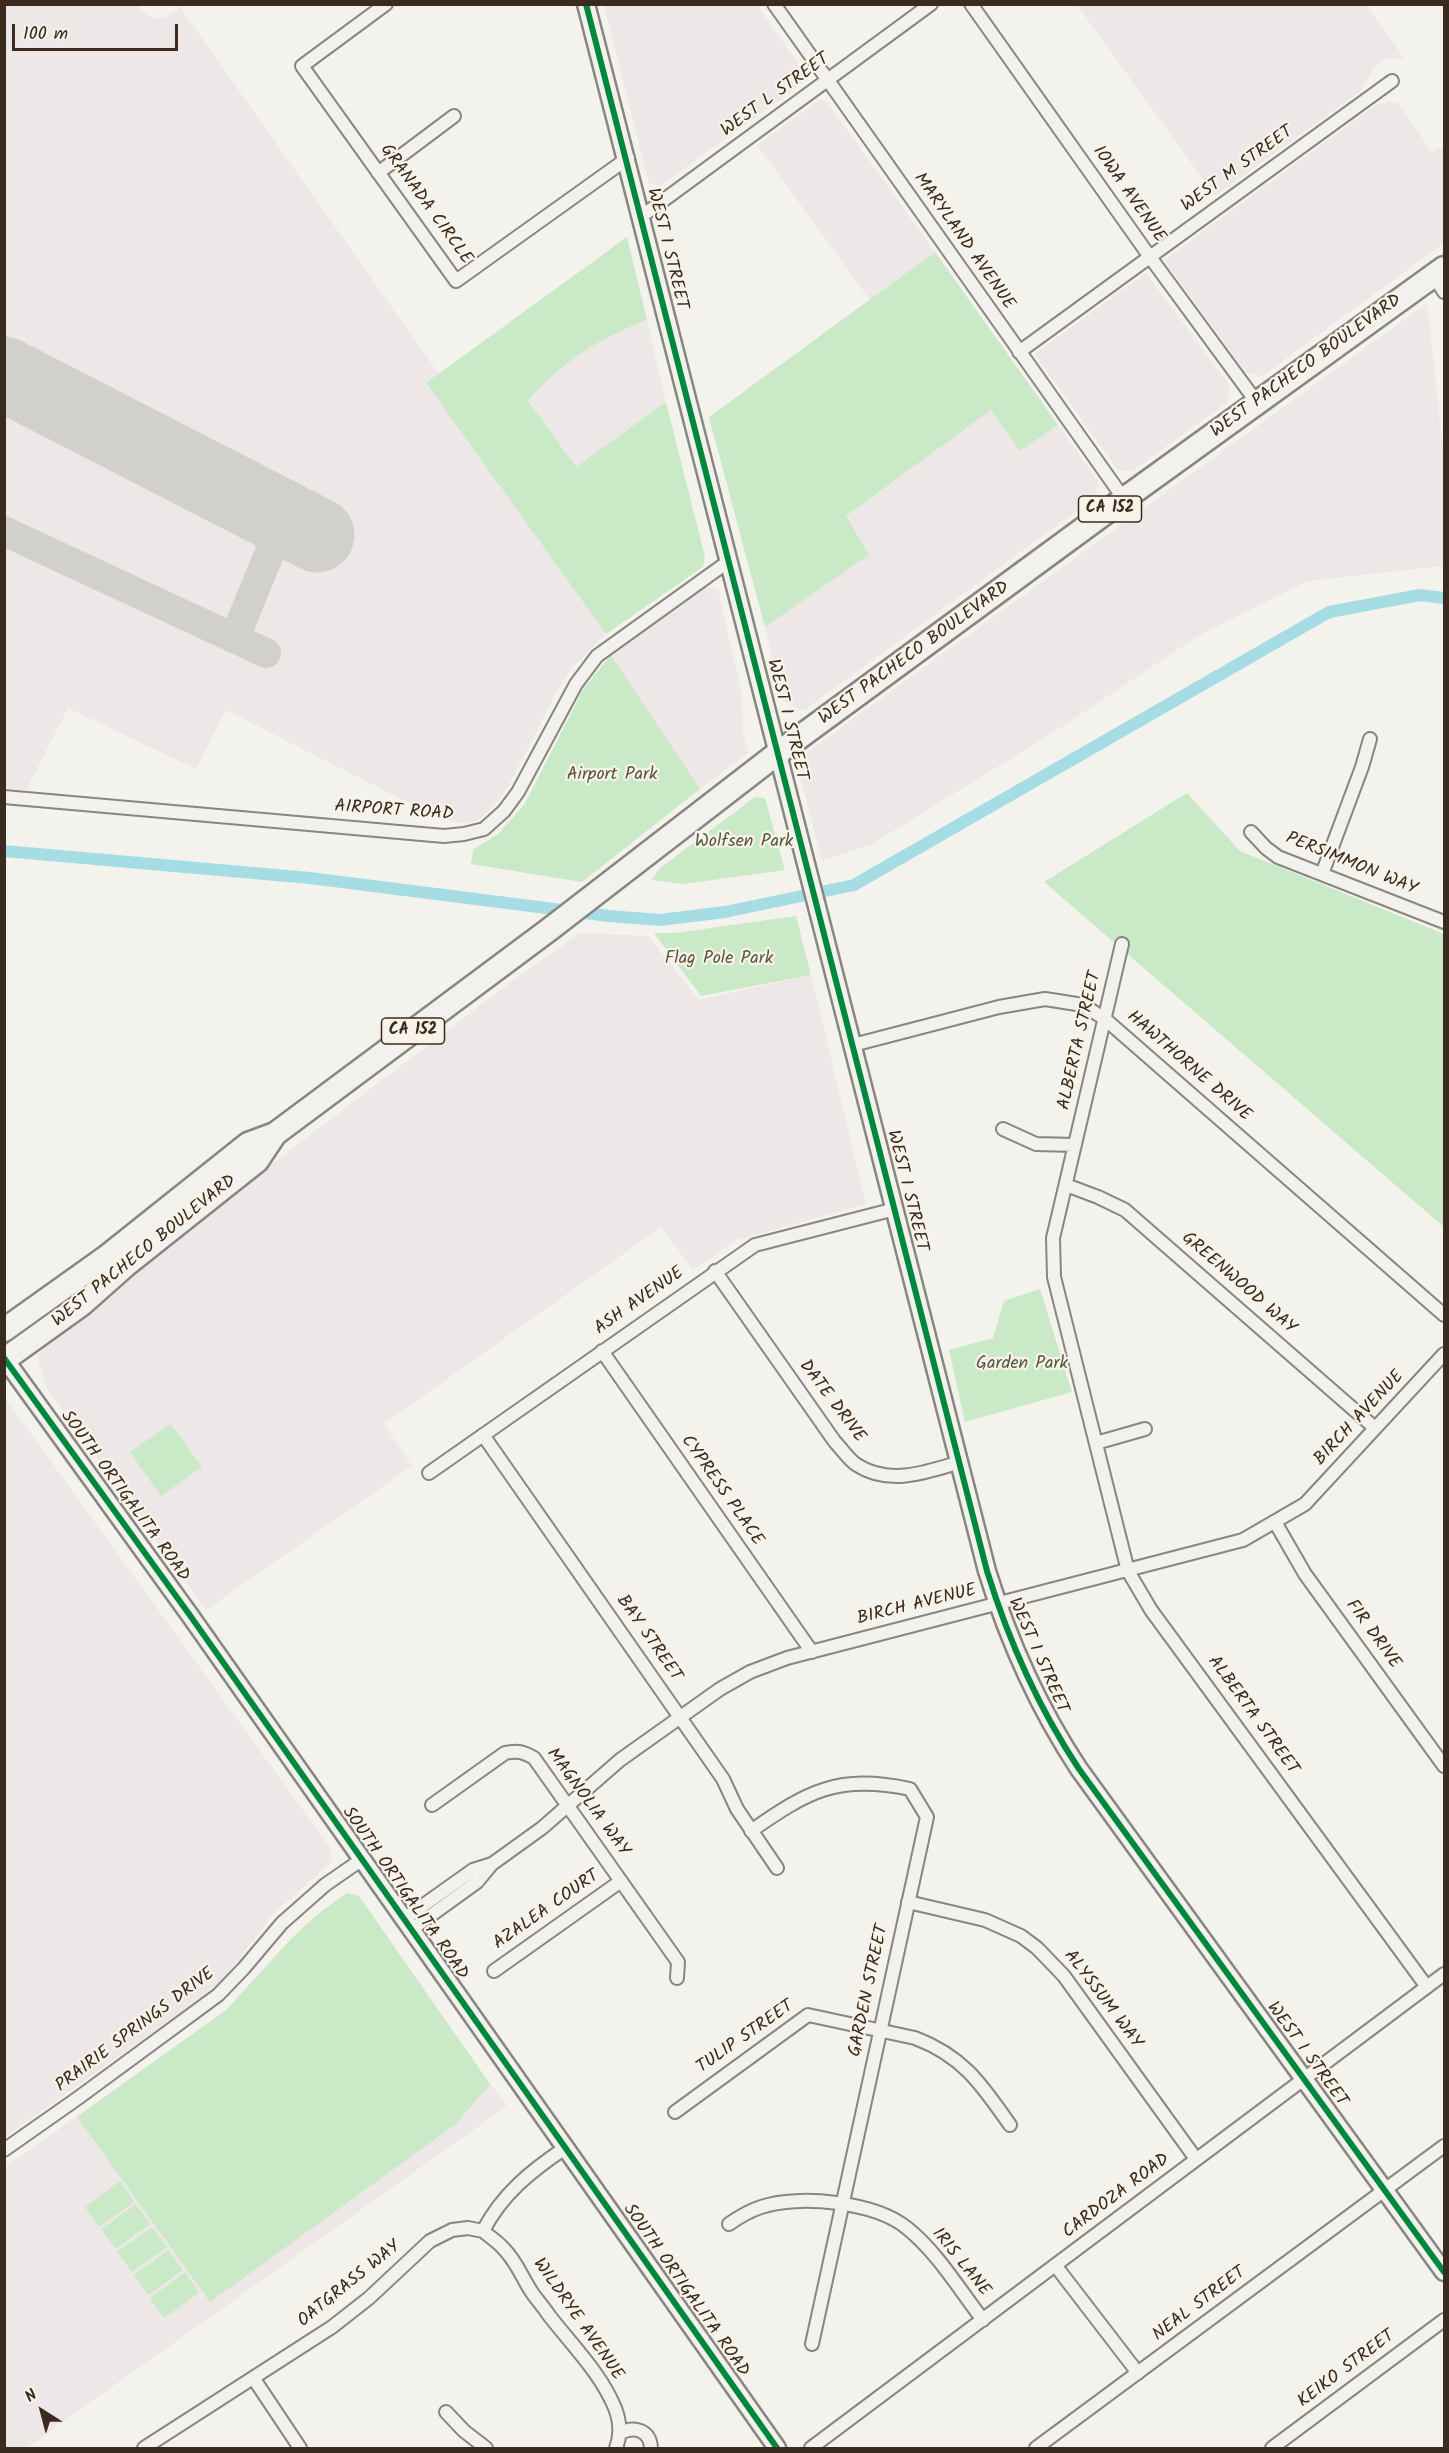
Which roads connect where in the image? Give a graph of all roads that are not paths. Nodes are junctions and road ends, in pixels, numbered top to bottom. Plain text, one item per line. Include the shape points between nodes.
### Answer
1 (386, 4) edge
2 (586, 4) edge
3 (774, 4) edge
4 (931, 4) edge
5 (971, 4) edge
6 (827, 80) junction
7 (1392, 81) dead end
8 (454, 116) dead end
9 (628, 158) junction
10 (378, 173) junction
11 (642, 216) junction
12 (1150, 257) junction
13 (1441, 279) edge
14 (1019, 352) junction
15 (1258, 404) junction
16 (1124, 499) junction
17 (729, 561) junction
18 (1370, 739) dead end
19 (778, 753) junction
20 (4, 797) edge
21 (1251, 832) dead end
22 (1322, 874) junction
23 (1444, 922) edge
24 (1122, 944) dead end
25 (1105, 1019) junction
26 (853, 1045) junction
27 (1004, 1129) dead end
28 (276, 1134) junction
29 (1075, 1146) junction
30 (1066, 1185) junction
31 (895, 1209) junction
32 (715, 1271) junction
33 (1444, 1315) edge
34 (4, 1330) edge
35 (602, 1351) junction
36 (1444, 1354) edge
37 (5, 1359) edge
38 (1375, 1428) junction
39 (1145, 1429) dead end
40 (483, 1435) junction
41 (1096, 1443) junction
42 (960, 1462) junction
43 (429, 1473) dead end
44 (1275, 1522) junction
45 (1128, 1570) junction
46 (997, 1604) junction
47 (812, 1652) junction
48 (680, 1717) junction
49 (1444, 1766) edge
50 (432, 1805) dead end
51 (568, 1805) junction
52 (751, 1831) junction
53 (361, 1860) junction
54 (777, 1868) dead end
55 (621, 1881) junction
56 (908, 1902) junction
57 (408, 1924) junction
58 (494, 1971) dead end
59 (1444, 1974) edge
60 (677, 1978) dead end
61 (1427, 1987) junction
62 (880, 2030) junction
63 (1304, 2079) junction
64 (675, 2112) dead end
65 (1010, 2125) dead end
66 (1444, 2146) edge
67 (565, 2148) junction
68 (4, 2150) edge
69 (1196, 2159) junction
70 (1385, 2190) junction
71 (843, 2205) junction
72 (729, 2224) dead end
73 (483, 2231) junction
74 (1055, 2265) junction
75 (1444, 2272) edge
76 (982, 2320) junction
77 (1444, 2320) edge
78 (812, 2344) dead end
79 (1138, 2373) junction
80 (254, 2379) junction
81 (446, 2412) dead end
82 (618, 2442) edge
83 (144, 2448) edge
84 (300, 2448) edge
85 (486, 2448) edge
86 (651, 2448) edge
87 (777, 2448) edge
88 (811, 2448) edge
89 (1036, 2448) edge
90 (1272, 2448) edge

1 - 10 street, GRANADA CIRCLE via 302,66
2 - 9 street, WEST I STREET
3 - 6 street, MARYLAND AVENUE
4 - 6 street, WEST L STREET
5 - 12 street, IOWA AVENUE
6 - 11 street, WEST L STREET
6 - 14 street, MARYLAND AVENUE
7 - 12 street, WEST M STREET
8 - 10 street
9 - 10 street, GRANADA CIRCLE via 456,281
9 - 11 street, WEST I STREET
11 - 17 street, WEST I STREET
12 - 14 street, WEST M STREET
12 - 15 street, IOWA AVENUE
13 - 15 highway, WEST PACHECO BOULEVARD / CA 152
14 - 16 street, MARYLAND AVENUE
15 - 16 highway, WEST PACHECO BOULEVARD / CA 152
16 - 19 highway, WEST PACHECO BOULEVARD / CA 152
17 - 19 street, WEST I STREET
17 - 20 street, AIRPORT ROAD via 597,656 576,684 518,792 484,828 444,836
18 - 22 street
19 - 26 street, WEST I STREET
19 - 28 highway, WEST PACHECO BOULEVARD / CA 152
21 - 22 street, PERSIMMON WAY via 1278,857
22 - 23 street, PERSIMMON WAY
24 - 25 street, ALBERTA STREET
25 - 26 street, HAWTHORNE DRIVE via 1083,1005 1045,999
25 - 29 street, ALBERTA STREET
25 - 33 street, HAWTHORNE DRIVE
26 - 31 street, WEST I STREET
27 - 29 street via 1036,1144
28 - 34 highway, WEST PACHECO BOULEVARD / CA 152 via 248,1144 105,1258
28 - 37 highway, WEST PACHECO BOULEVARD / CA 152 via 257,1161 82,1304
29 - 30 street, ALBERTA STREET
30 - 38 street, GREENWOOD WAY via 1125,1210
30 - 41 street, ALBERTA STREET via 1053,1238 1054,1277
31 - 32 street, ASH AVENUE via 755,1245
31 - 42 street, WEST I STREET
32 - 35 street, ASH AVENUE
32 - 42 street, DATE DRIVE via 835,1442 855,1464 885,1474 919,1475
35 - 40 street, ASH AVENUE
35 - 47 street, CYPRESS PLACE
36 - 38 street, BIRCH AVENUE
37 - 53 street, SOUTH ORTIGALITA ROAD
38 - 44 street, BIRCH AVENUE via 1305,1504
39 - 41 street
40 - 43 street, ASH AVENUE
40 - 48 street, BAY STREET
41 - 45 street, ALBERTA STREET
42 - 46 street, WEST I STREET
44 - 45 street, BIRCH AVENUE via 1243,1540
44 - 49 street, FIR DRIVE via 1305,1574
45 - 46 street, BIRCH AVENUE
45 - 61 street, ALBERTA STREET via 1151,1610
46 - 47 street, BIRCH AVENUE
46 - 63 street, WEST I STREET via 1030,1684 1061,1741
47 - 48 street, BIRCH AVENUE via 750,1672
48 - 51 street, BIRCH AVENUE via 603,1773
48 - 52 street, BAY STREET via 723,1779
50 - 51 street, MAGNOLIA WAY via 505,1753 520,1752 534,1758
51 - 55 street, MAGNOLIA WAY
51 - 57 street, BIRCH AVENUE via 492,1864 477,1882
52 - 54 street, BAY STREET
52 - 56 street, GARDEN STREET via 787,1805 829,1787 868,1783 910,1789 927,1817
53 - 57 street, SOUTH ORTIGALITA ROAD
53 - 68 street, PRAIRIE SPRINGS DRIVE via 282,1923 218,1995
55 - 58 street, AZALEA COURT
55 - 60 street, MAGNOLIA WAY via 678,1962
56 - 62 street, GARDEN STREET
56 - 69 street, ALYSSUM WAY via 985,1920 1037,1948 1064,1976
57 - 67 street, SOUTH ORTIGALITA ROAD
59 - 61 street, CARDOZA ROAD
61 - 63 street, CARDOZA ROAD
62 - 64 street, TULIP STREET via 808,2015
62 - 65 street, TULIP STREET via 915,2038 948,2053 976,2078
62 - 71 street, GARDEN STREET
63 - 69 street, CARDOZA ROAD
63 - 70 street, WEST I STREET
66 - 70 street, NEAL STREET
67 - 73 street via 511,2190
67 - 87 street, SOUTH ORTIGALITA ROAD
69 - 74 street, CARDOZA ROAD
70 - 75 street, WEST I STREET
70 - 79 street, NEAL STREET
71 - 72 street, IRIS LANE via 785,2201 753,2210
71 - 76 street, IRIS LANE via 884,2215 906,2227 925,2244
71 - 78 street, GARDEN STREET
73 - 80 street, OATGRASS WAY via 452,2230 430,2241 369,2298
73 - 82 street, WILDRYE AVENUE via 504,2248 538,2300 580,2351 614,2407
74 - 76 street, CARDOZA ROAD
74 - 79 street
76 - 88 street, CARDOZA ROAD
77 - 90 street, KEIKO STREET
79 - 89 street, NEAL STREET
80 - 83 street, OATGRASS WAY
80 - 84 street
81 - 85 street
82 - 86 street via 627,2430 643,2431

